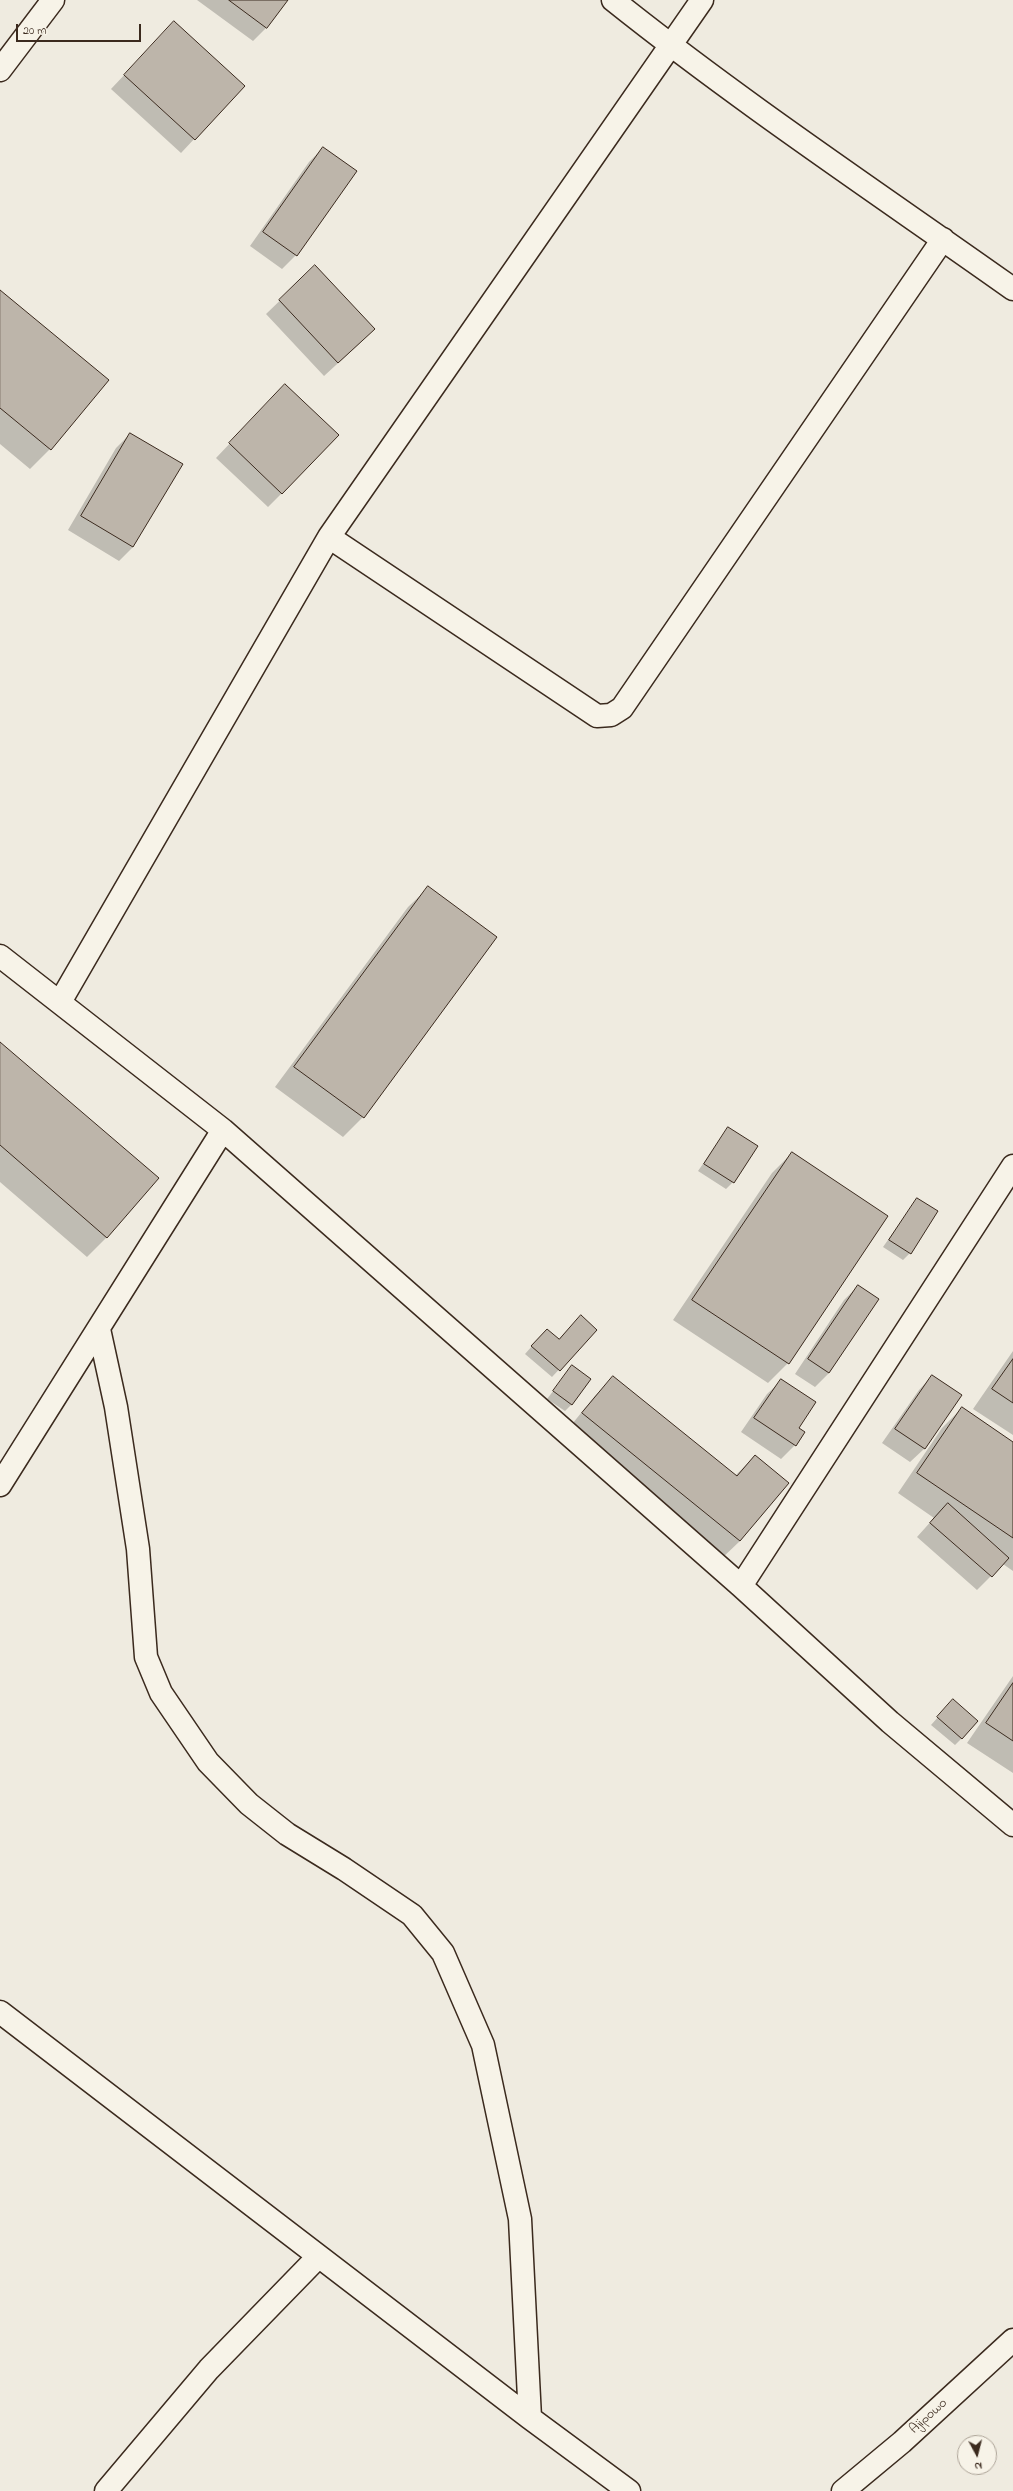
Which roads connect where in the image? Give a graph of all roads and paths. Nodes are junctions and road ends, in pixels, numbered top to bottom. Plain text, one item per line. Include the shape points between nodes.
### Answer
1 (53, 0) edge
2 (614, 0) edge
3 (702, 0) edge
4 (670, 45) junction
5 (0, 70) edge
6 (943, 239) junction
7 (1013, 289) edge
8 (329, 537) junction
9 (0, 956) edge
10 (60, 1002) junction
11 (223, 1130) junction
12 (1013, 1166) edge
13 (99, 1329) junction
14 (3, 1473) edge
15 (741, 1586) junction
16 (1013, 1825) edge
17 (0, 2012) edge
18 (318, 2257) junction
19 (1013, 2340) edge
20 (530, 2418) junction
21 (106, 2491) edge
22 (629, 2491) edge
23 (844, 2491) edge

1 - 5 street
2 - 4 street
3 - 4 street
4 - 6 street via 795,138
4 - 8 street
6 - 7 street
6 - 8 street via 622,708 610,715 597,716
8 - 10 street
9 - 10 street
10 - 11 street
11 - 13 street
11 - 15 street
12 - 15 street
13 - 14 street
13 - 20 street via 116,1407 138,1549 146,1657 161,1693 208,1762 249,1804 287,1834 344,1868 412,1915 443,1953 483,2045 520,2219
15 - 16 street via 890,1722
17 - 18 street
18 - 20 street
18 - 21 street via 209,2369
19 - 23 street, Ajipowo via 902,2442
20 - 22 street

